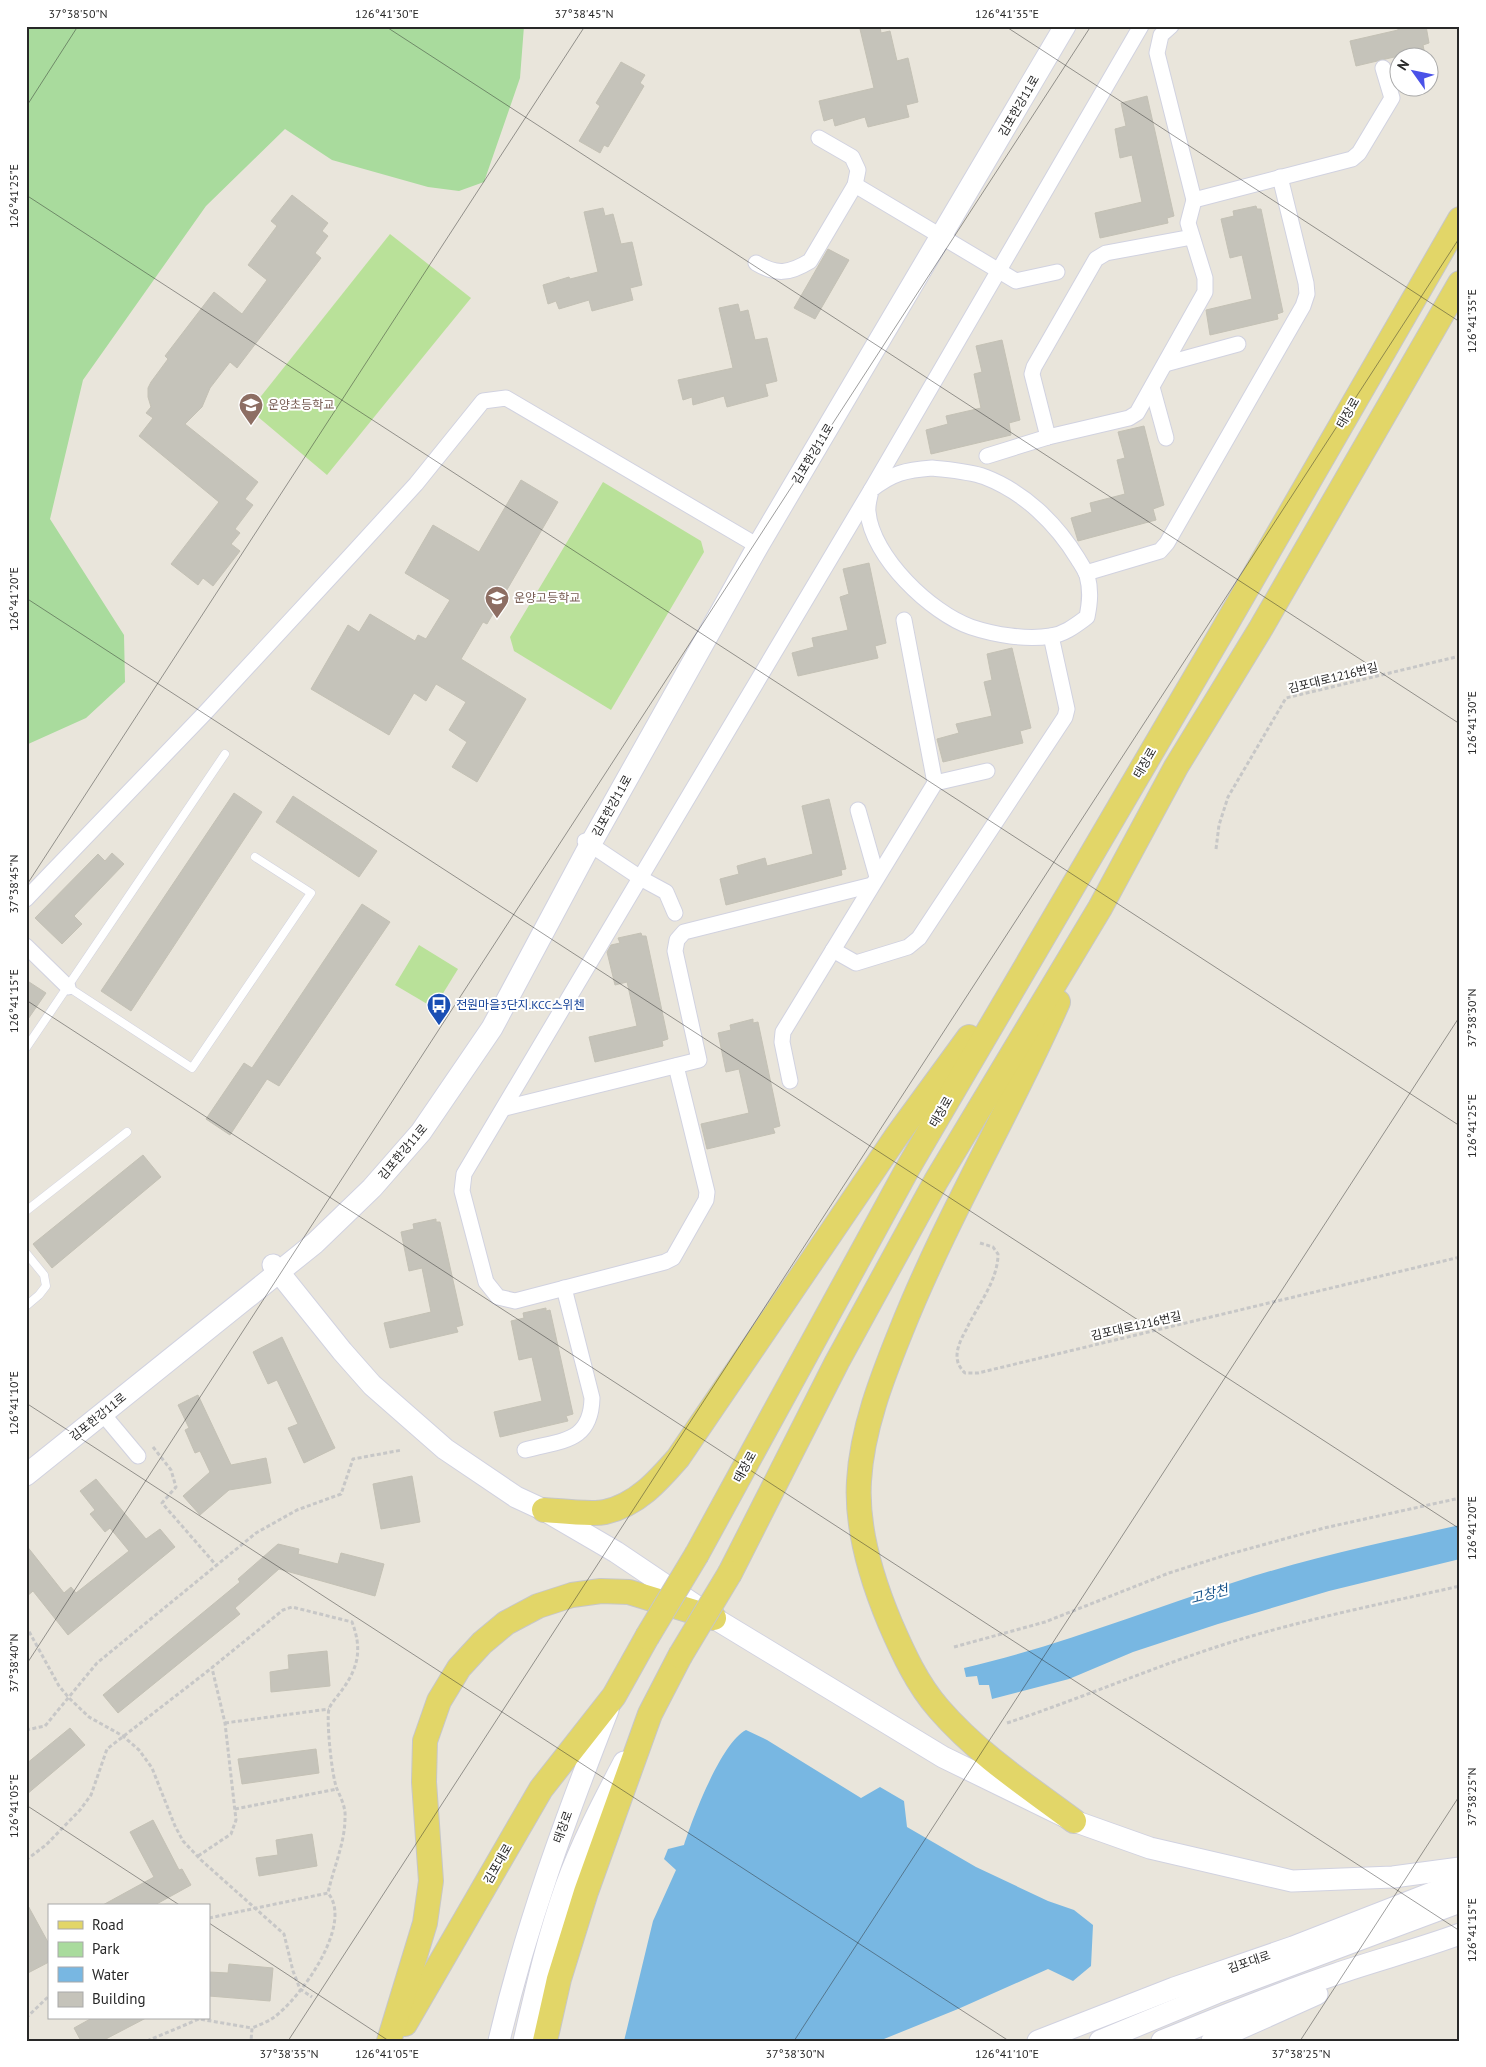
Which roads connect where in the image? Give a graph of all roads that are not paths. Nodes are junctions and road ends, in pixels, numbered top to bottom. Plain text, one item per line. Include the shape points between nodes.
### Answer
1 (1056, 26) edge
2 (1065, 26) edge
3 (1141, 26) edge
4 (1171, 26) edge
5 (1384, 68) dead end
6 (819, 138) dead end
7 (1280, 178) junction
8 (855, 185) junction
9 (1194, 200) junction
10 (1460, 220) edge
11 (938, 234) junction
12 (1192, 236) junction
13 (756, 263) dead end
14 (1000, 271) junction
15 (1057, 272) dead end
16 (1460, 283) edge
17 (1238, 344) dead end
18 (1165, 364) junction
19 (1152, 387) junction
20 (1048, 437) junction
21 (1166, 438) dead end
22 (987, 456) dead end
23 (871, 490) junction
24 (755, 544) junction
25 (1086, 574) junction
26 (904, 620) dead end
27 (1051, 636) junction
28 (225, 754) dead end
29 (987, 771) dead end
30 (935, 783) junction
31 (858, 810) dead end
32 (587, 843) junction
33 (255, 857) dead end
34 (642, 879) junction
35 (875, 881) junction
36 (26, 899) edge
37 (1100, 908) junction
38 (675, 913) dead end
39 (1045, 935) junction
40 (26, 946) edge
41 (833, 950) junction
42 (68, 987) junction
43 (26, 1048) edge
44 (676, 1066) junction
45 (790, 1082) dead end
46 (505, 1108) junction
47 (127, 1132) dead end
48 (26, 1211) edge
49 (26, 1253) edge
50 (276, 1268) junction
51 (564, 1288) junction
52 (26, 1306) edge
53 (102, 1413) junction
54 (524, 1450) dead end
55 (138, 1456) dead end
56 (26, 1468) edge
57 (26, 1475) edge
58 (544, 1510) junction
59 (714, 1618) junction
60 (614, 1696) junction
61 (650, 1714) junction
62 (1074, 1821) junction
63 (1460, 1868) edge
64 (1460, 1882) edge
65 (1460, 1902) edge
66 (1460, 1934) edge
67 (1420, 1949) junction
68 (390, 2041) edge
69 (395, 2041) edge
70 (499, 2041) edge
71 (524, 2041) edge
72 (545, 2041) edge
73 (1038, 2041) edge
74 (1100, 2041) edge
75 (1162, 2041) edge
76 (1212, 2041) edge

1 - 11 street, 김포한강11로
2 - 11 street, 김포한강11로
3 - 14 street
4 - 9 street via 1161,35 1157,52
5 - 7 street via 1392,98 1359,154 1352,159
6 - 8 street via 852,158 858,170
7 - 9 street
7 - 25 street via 1306,283 1303,306 1167,543 1160,551
8 - 11 street
8 - 13 street via 810,261 783,272 769,271
9 - 12 street via 1188,223
10 - 39 main road, 태장로
11 - 14 street
11 - 24 street, 김포한강11로
12 - 18 street via 1205,278 1205,292
12 - 20 street via 1106,254 1096,259 1032,374
14 - 15 street via 1016,281
14 - 23 street
16 - 37 main road, 태장로 via 1176,767
17 - 18 street
18 - 19 street
19 - 20 street via 1137,413 1129,418
19 - 21 street
20 - 22 street
23 - 25 street via 885,479 908,470 932,468 982,476 1009,488 1033,506 1067,542
23 - 27 street via 868,511 871,527 887,559 909,585 940,610 970,626 1002,634
23 - 34 street
24 - 32 street, 김포한강11로
24 - 36 street via 506,398 483,402 416,484 351,555
25 - 27 street via 1091,597 1088,617 1070,630
26 - 30 street
27 - 41 street via 1067,708 1065,717 918,938 908,947 856,963
28 - 42 lane
29 - 30 street
30 - 35 street
31 - 35 street
32 - 34 street
32 - 50 street, 김포한강11로 via 492,1028 421,1132 372,1188 314,1243
33 - 42 lane via 311,893 192,1068
34 - 38 street via 666,892
34 - 46 street
35 - 41 street
35 - 44 street via 684,932 674,951 699,1060
37 - 61 main road, 태장로, bridge via 936,1181 837,1362 730,1573 680,1656
37 - 62 main road via 1037,1050 921,1281 887,1366 866,1433 859,1481 866,1548 884,1608 908,1663 938,1708 980,1751
39 - 58 main road via 896,1137 678,1458 652,1488 628,1504 604,1513
39 - 60 main road, 태장로, bridge via 908,1168 697,1554
40 - 42 street
41 - 45 street via 783,1032
42 - 43 lane
44 - 46 street
44 - 51 street via 707,1192 706,1200 673,1258
46 - 51 street via 464,1174 462,1183 486,1282 498,1297 515,1301
47 - 48 lane
49 - 52 lane via 44,1275 46,1286
50 - 53 street, 김포한강11로
50 - 56 street, 김포한강11로 via 139,1374
50 - 58 street via 342,1351 409,1419 484,1476
51 - 54 street via 592,1398 592,1413 586,1427 577,1436
53 - 55 street
53 - 57 street, 김포한강11로
58 - 59 street via 616,1552
59 - 62 street via 943,1757
59 - 68 main road via 629,1592 572,1595 538,1606 506,1623 459,1668 439,1701 425,1740 424,1782 431,1881 425,1923
60 - 69 main road, 김포대로 via 541,1789
60 - 70 street, 태장로 via 539,1895
61 - 71 street, 태장로 via 603,1802 566,1886 537,1983
61 - 72 main road via 586,1892 559,1979
62 - 63 street via 1150,1848 1292,1881 1393,1877
64 - 73 street, 김포대로
65 - 74 street, 김포대로 via 1216,1993
66 - 67 street
67 - 75 street via 1237,2009
67 - 76 street

